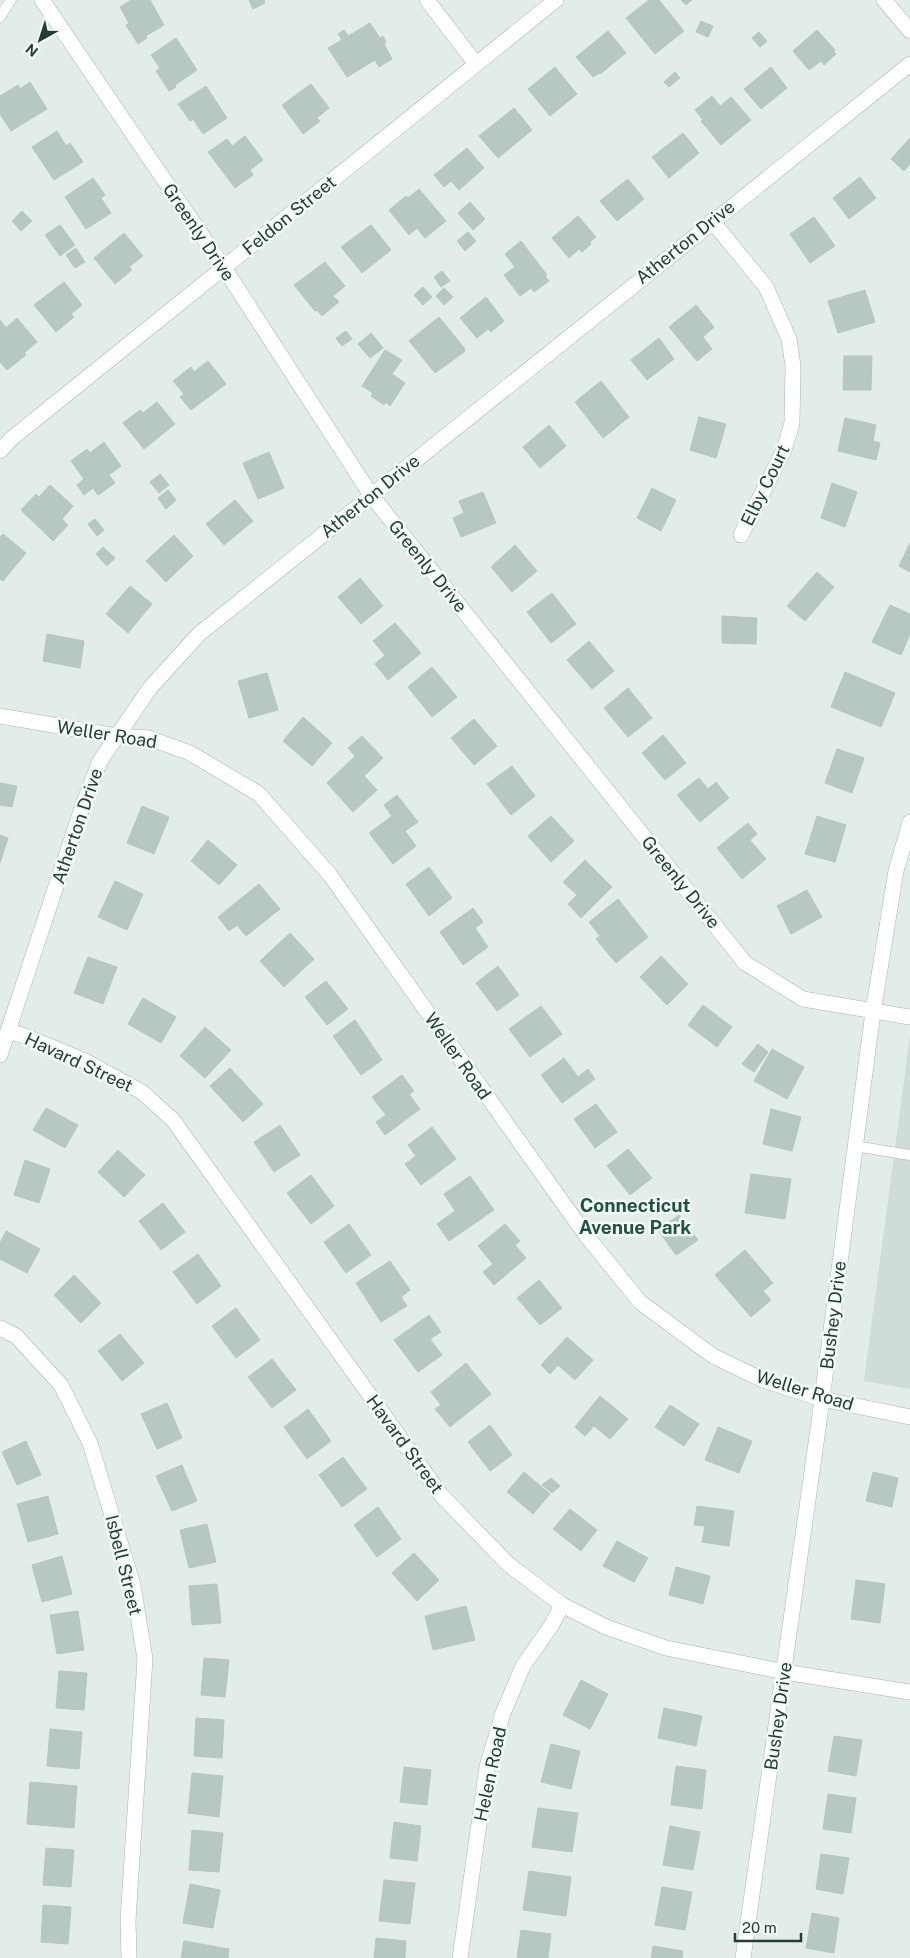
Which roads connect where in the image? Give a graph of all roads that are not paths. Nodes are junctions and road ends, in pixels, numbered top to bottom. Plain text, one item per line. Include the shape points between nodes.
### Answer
1 (11, 0) edge
2 (42, 0) edge
3 (427, 0) edge
4 (556, 0) edge
5 (884, 0) edge
6 (0, 17) edge
7 (910, 31) edge
8 (476, 64) junction
9 (910, 64) edge
10 (712, 221) junction
11 (224, 268) junction
12 (0, 451) edge
13 (371, 495) junction
14 (741, 535) dead end
15 (0, 716) edge
16 (116, 736) junction
17 (910, 822) edge
18 (872, 1012) junction
19 (910, 1016) edge
20 (8, 1032) junction
21 (0, 1056) edge
22 (855, 1146) junction
23 (910, 1155) edge
24 (0, 1328) edge
25 (822, 1399) junction
26 (910, 1417) edge
27 (562, 1604) junction
28 (785, 1672) junction
29 (910, 1692) edge
30 (128, 1958) edge
31 (460, 1958) edge
32 (743, 1958) edge

1 - 6 lane
2 - 11 street, Greenly Drive
3 - 8 street
4 - 8 street, Feldon Street
5 - 7 street
8 - 11 street, Feldon Street
9 - 10 street, Atherton Drive
10 - 13 street, Atherton Drive
10 - 14 street, Elby Court via 766,286 789,339 793,366 792,423 784,450
11 - 12 street, Feldon Street
11 - 13 street, Greenly Drive
13 - 16 street, Atherton Drive via 199,634 150,688
13 - 18 street, Greenly Drive via 745,963 803,999
15 - 16 street, Weller Road
16 - 20 street, Atherton Drive via 100,761 83,806
16 - 25 street, Weller Road via 149,738 190,753 259,794 330,875 585,1234 640,1302 713,1356 763,1380
17 - 18 street, Bushey Drive via 896,871
18 - 19 street, Greenly Drive
18 - 22 street, Bushey Drive
20 - 21 street, Atherton Drive
20 - 27 street, Havard Street via 86,1061 142,1092 173,1120 441,1495 508,1564
22 - 23 lane
22 - 25 street, Bushey Drive
24 - 30 street, Isbell Street via 16,1336 61,1385 90,1443 133,1586 145,1659
25 - 26 street, Weller Road
25 - 28 street, Bushey Drive
27 - 28 street, Havard Street via 606,1627 666,1648
27 - 31 street, Helen Road via 522,1666 503,1712 487,1767
28 - 29 street, Havard Street
28 - 32 street, Bushey Drive

